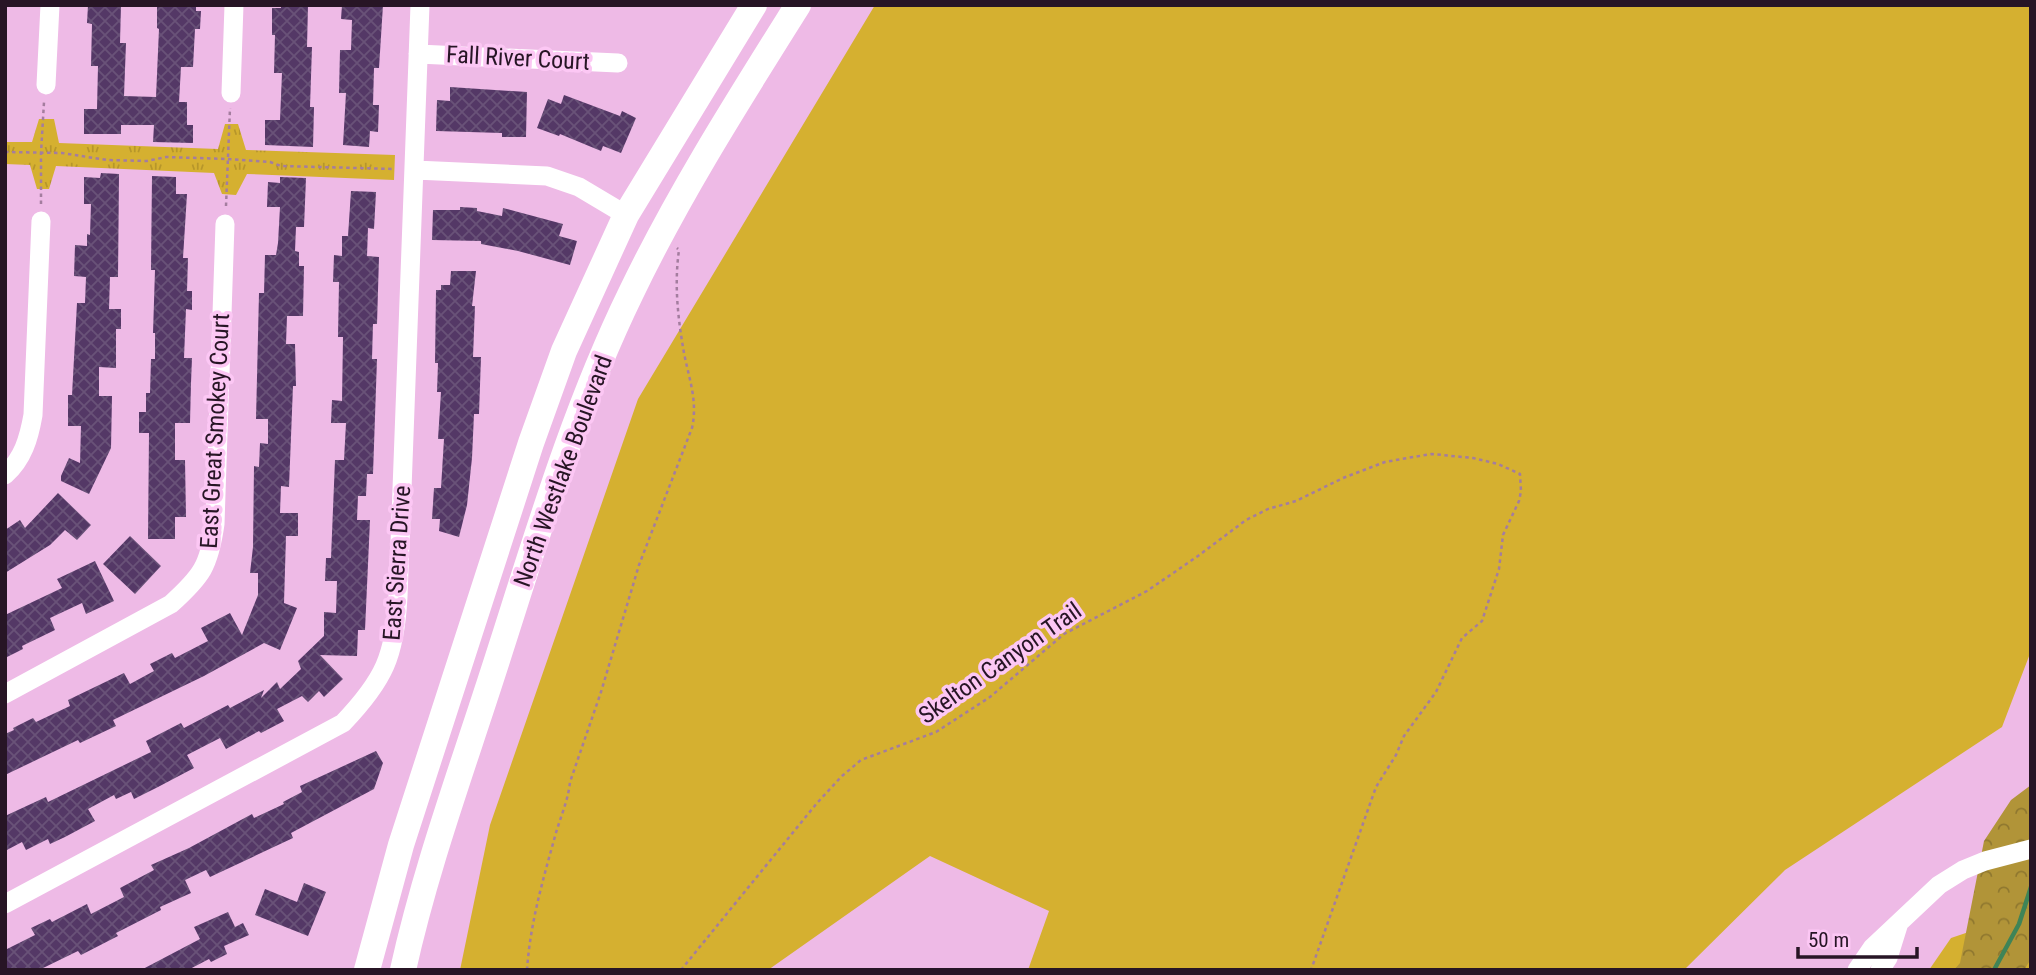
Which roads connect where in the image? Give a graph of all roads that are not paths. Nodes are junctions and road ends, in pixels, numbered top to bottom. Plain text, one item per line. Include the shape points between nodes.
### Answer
1 (50, 5) edge
2 (234, 5) edge
3 (420, 5) edge
4 (754, 5) edge
5 (798, 5) edge
6 (418, 54) junction
7 (618, 63) dead end
8 (46, 85) road end
9 (231, 93) road end
10 (415, 170) junction
11 (626, 215) junction
12 (41, 221) road end
13 (226, 224) road end
14 (5, 475) edge
15 (5, 694) edge
16 (2026, 850) edge
17 (5, 904) edge
18 (1898, 926) junction
19 (367, 970) edge
20 (403, 970) edge
21 (1857, 970) edge
22 (1881, 970) edge

1 - 8 street
2 - 9 street
3 - 6 street, East Sierra Drive
4 - 11 main road, North Westlake Boulevard
5 - 20 main road, North Westlake Boulevard via 707,151 631,293 592,381 428,875
6 - 7 street, Fall River Court
6 - 10 street, East Sierra Drive
10 - 11 street via 547,176 579,187
10 - 17 street, East Sierra Drive via 397,627 379,680 343,723
11 - 19 main road, North Westlake Boulevard via 565,351 531,443 401,845
12 - 14 street via 33,415 28,442
13 - 15 street, East Great Smokey Court via 210,556 194,583 171,604
16 - 18 street via 1963,870
18 - 21 street via 1872,948
18 - 22 street

